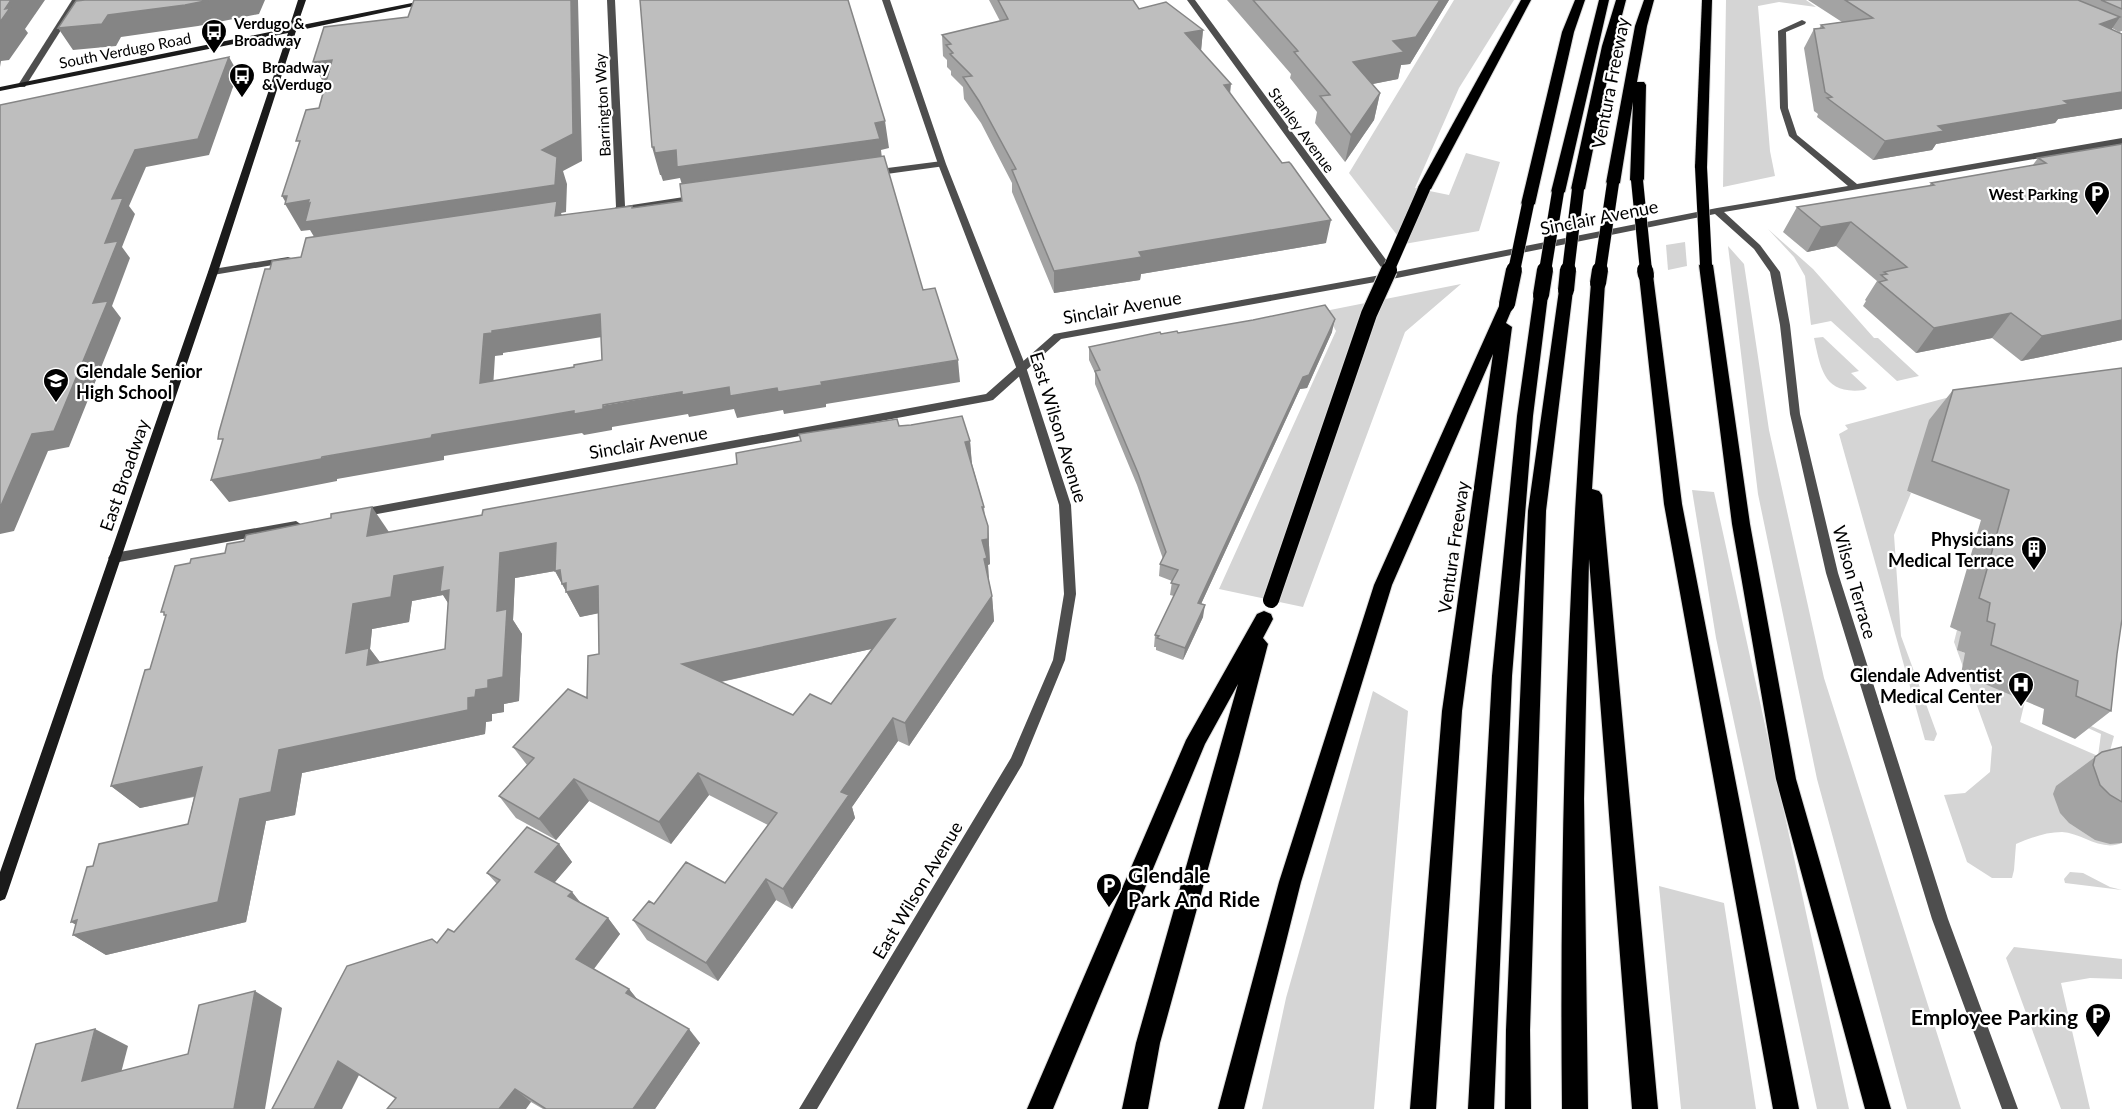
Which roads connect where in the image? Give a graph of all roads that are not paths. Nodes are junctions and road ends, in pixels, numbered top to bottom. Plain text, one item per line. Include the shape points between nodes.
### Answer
1 (76, 0) edge
2 (302, 0) edge
3 (438, 0) edge
4 (611, 0) edge
5 (886, 0) edge
6 (1191, 0) edge
7 (1526, 0) edge
8 (1580, 0) edge
9 (1604, 0) edge
10 (1621, 0) edge
11 (1649, 0) edge
12 (1707, 0) edge
13 (1802, 22) dead end
14 (1641, 26) junction
15 (291, 30) junction
16 (22, 85) junction
17 (0, 89) edge
18 (2122, 141) edge
19 (942, 164) junction
20 (861, 175) edge
21 (1854, 186) junction
22 (712, 196) edge
23 (621, 209) junction
24 (609, 211) edge
25 (1717, 211) junction
26 (296, 259) edge
27 (213, 272) junction
28 (1392, 276) junction
29 (1507, 304) junction
30 (1021, 367) junction
31 (1586, 421) junction
32 (354, 514) edge
33 (308, 523) edge
34 (114, 558) junction
35 (1264, 619) junction
36 (0, 894) edge
37 (807, 1109) edge
38 (1040, 1109) edge
39 (1135, 1109) edge
40 (1231, 1109) edge
41 (1423, 1109) edge
42 (1481, 1109) edge
43 (1518, 1109) edge
44 (1575, 1109) edge
45 (1645, 1109) edge
46 (1786, 1109) edge
47 (1878, 1109) edge
48 (2010, 1109) edge

1 - 16 street
2 - 15 main road, East Broadway
3 - 15 main road, South Verdugo Road
4 - 23 street, Barrington Way
5 - 19 street, East Wilson Avenue
6 - 28 street, Stanley Avenue
7 - 35 highway, bridge via 1424,189 1370,314
8 - 29 highway, Ventura Freeway, bridge via 1568,32
9 - 42 highway, bridge via 1558,192 1525,416 1502,676
10 - 43 highway, bridge via 1578,189 1537,511
11 - 14 highway, Ventura Freeway
12 - 47 highway, bridge via 1701,167 1706,265 1741,524 1786,779
13 - 21 street via 1782,31 1784,108 1793,136
14 - 31 highway, Ventura Freeway, bridge via 1598,283
14 - 46 highway, bridge via 1637,180 1673,504
15 - 16 main road, South Verdugo Road
15 - 27 main road, East Broadway
16 - 17 main road, South Verdugo Road
18 - 21 street, Sinclair Avenue
19 - 20 street
19 - 30 street, East Wilson Avenue
21 - 25 street, Sinclair Avenue
22 - 23 street
23 - 24 street
25 - 28 street, Sinclair Avenue
25 - 48 street, Wilson Terrace via 1757,247 1775,272 1795,414 1832,573 1940,919
26 - 27 street
27 - 34 main road, East Broadway
28 - 30 street, Sinclair Avenue via 1058,336
29 - 40 highway via 1383,585 1290,882
29 - 41 highway, Ventura Freeway via 1452,711
30 - 32 street, Sinclair Avenue via 989,398
30 - 37 street, East Wilson Avenue via 1065,505 1070,594 1059,660 1017,761
31 - 44 highway, Ventura Freeway via 1577,641 1572,946
31 - 45 highway
33 - 34 street
34 - 36 main road, East Broadway
35 - 38 highway via 1196,740
35 - 39 highway via 1148,1042

